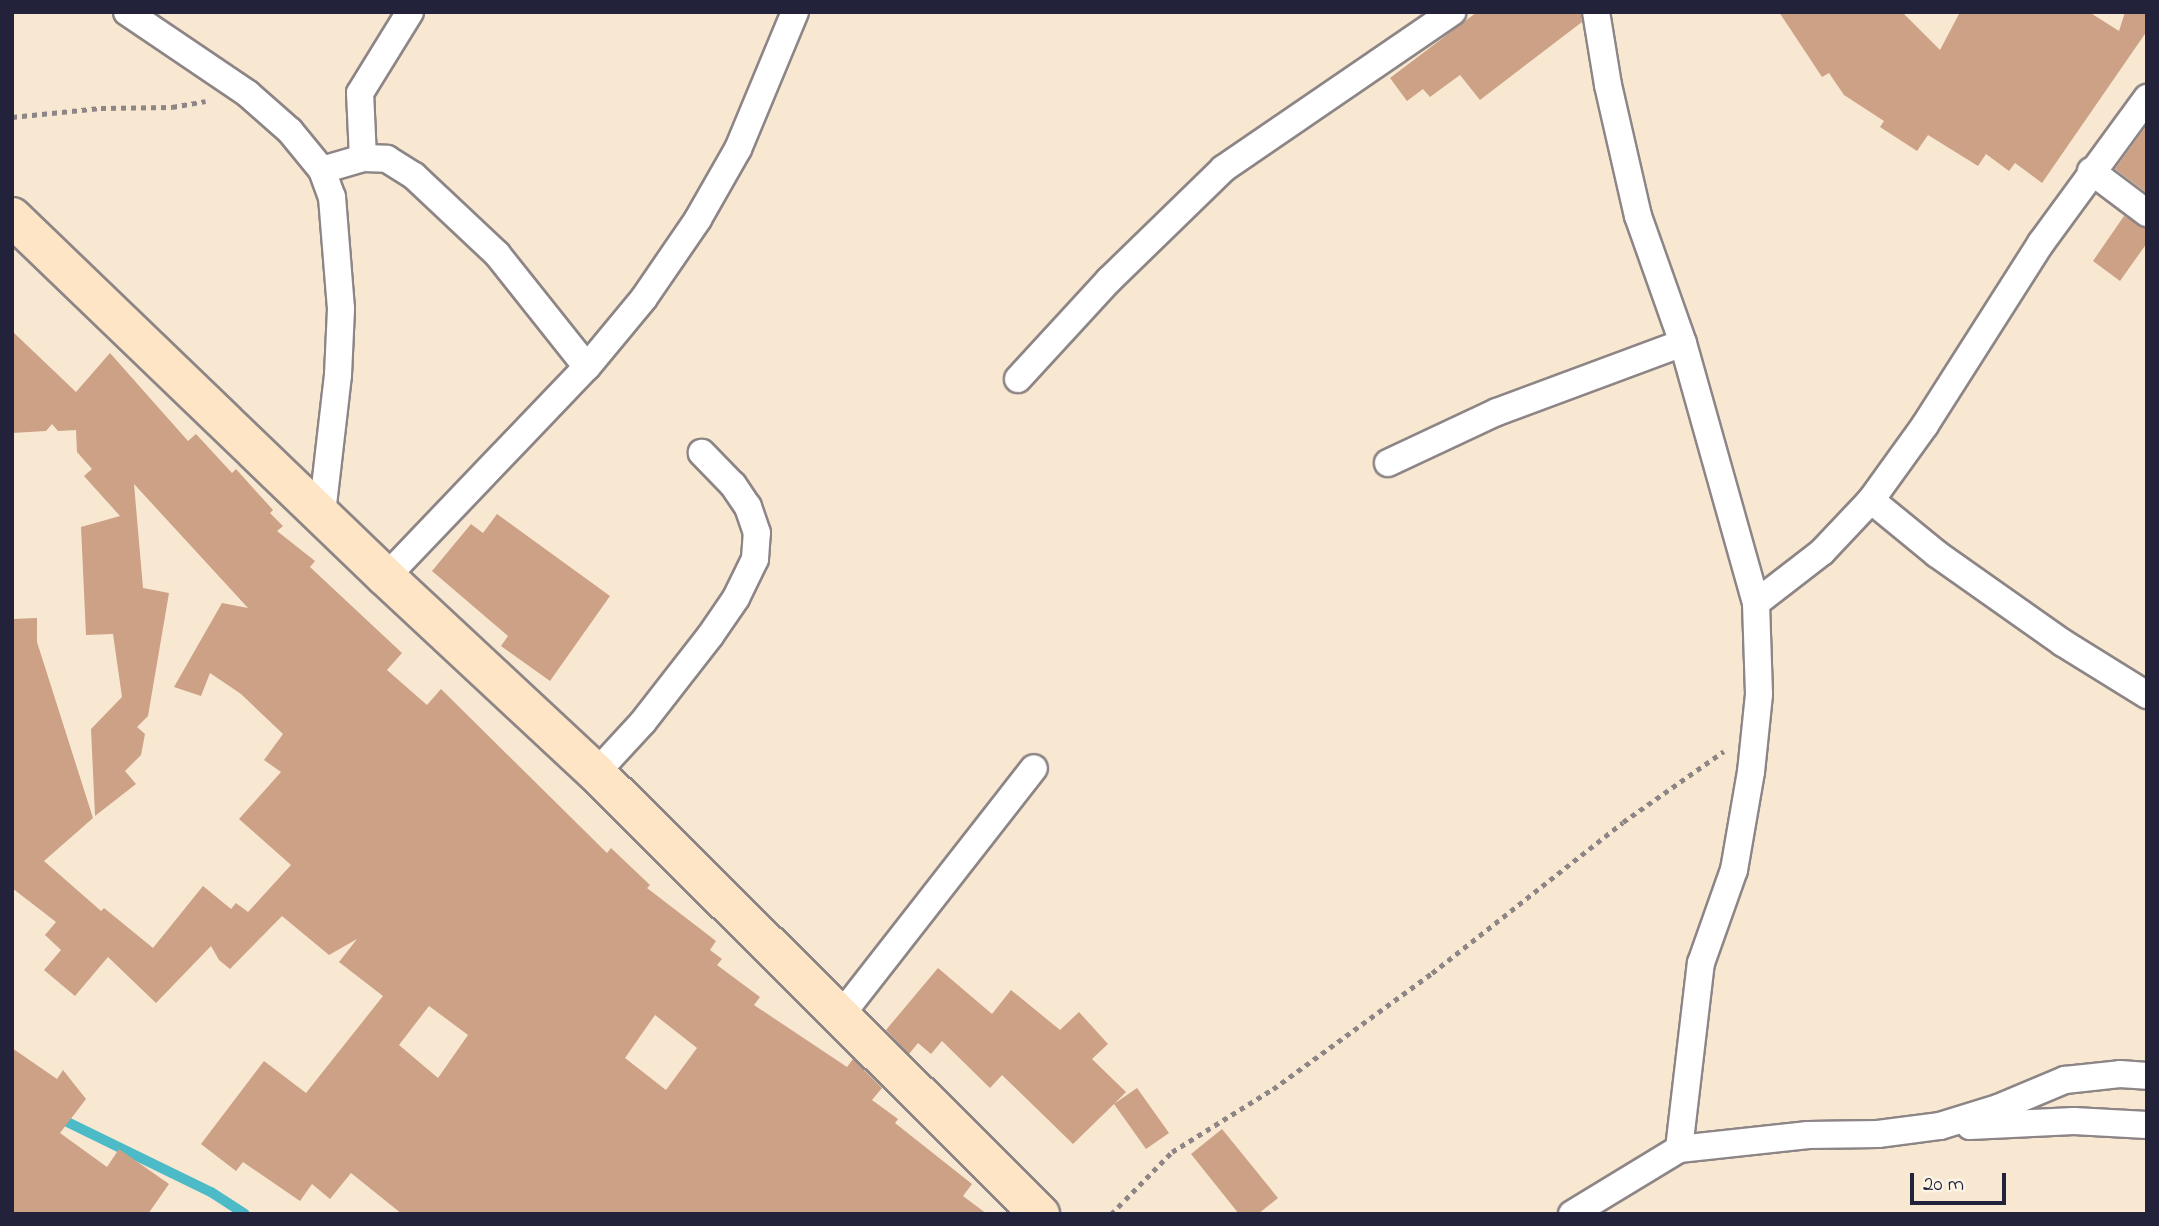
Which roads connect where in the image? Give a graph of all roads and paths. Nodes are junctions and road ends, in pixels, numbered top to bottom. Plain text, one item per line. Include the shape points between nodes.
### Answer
1 (127, 12) edge
2 (410, 12) edge
3 (795, 12) edge
4 (1452, 12) edge
5 (1596, 12) edge
6 (248, 94) junction
7 (2147, 98) edge
8 (12, 117) edge
9 (363, 158) junction
10 (321, 170) junction
11 (2091, 171) junction
12 (2147, 213) edge
13 (12, 217) edge
14 (1683, 343) junction
15 (587, 367) junction
16 (1018, 379) dead end
17 (702, 453) dead end
18 (1388, 463) dead end
19 (1871, 500) junction
20 (322, 513) junction
21 (386, 577) junction
22 (1756, 603) junction
23 (2147, 695) edge
24 (1755, 727) junction
25 (1034, 768) dead end
26 (596, 773) junction
27 (841, 1015) junction
28 (2147, 1076) edge
29 (2147, 1125) edge
30 (1940, 1126) junction
31 (1679, 1149) junction
32 (1040, 1214) edge
33 (1111, 1214) edge
34 (1572, 1214) edge

1 - 6 street
2 - 9 street via 360,93
3 - 15 street via 717,188 644,298
4 - 16 street via 1223,169 1109,280
5 - 14 street via 1638,216
6 - 8 path via 172,107
6 - 10 street via 290,131
7 - 11 street
9 - 10 street
9 - 15 street via 387,159 455,212 497,254
10 - 20 street via 332,197 341,309
11 - 12 street
11 - 19 street
13 - 20 main road
14 - 18 street via 1497,412
14 - 22 street
15 - 21 street
17 - 26 street via 748,507 757,533 755,559 710,636 643,722
19 - 22 street via 1822,552
19 - 23 street via 1968,576
20 - 21 main road
21 - 26 main road
22 - 24 street
24 - 31 street via 1734,870 1697,985
24 - 33 path via 1623,822 1412,988 1273,1089 1172,1152
25 - 27 street
26 - 27 main road
27 - 32 main road
28 - 30 street via 2065,1080
29 - 30 street via 2074,1121
30 - 31 street
31 - 34 street

